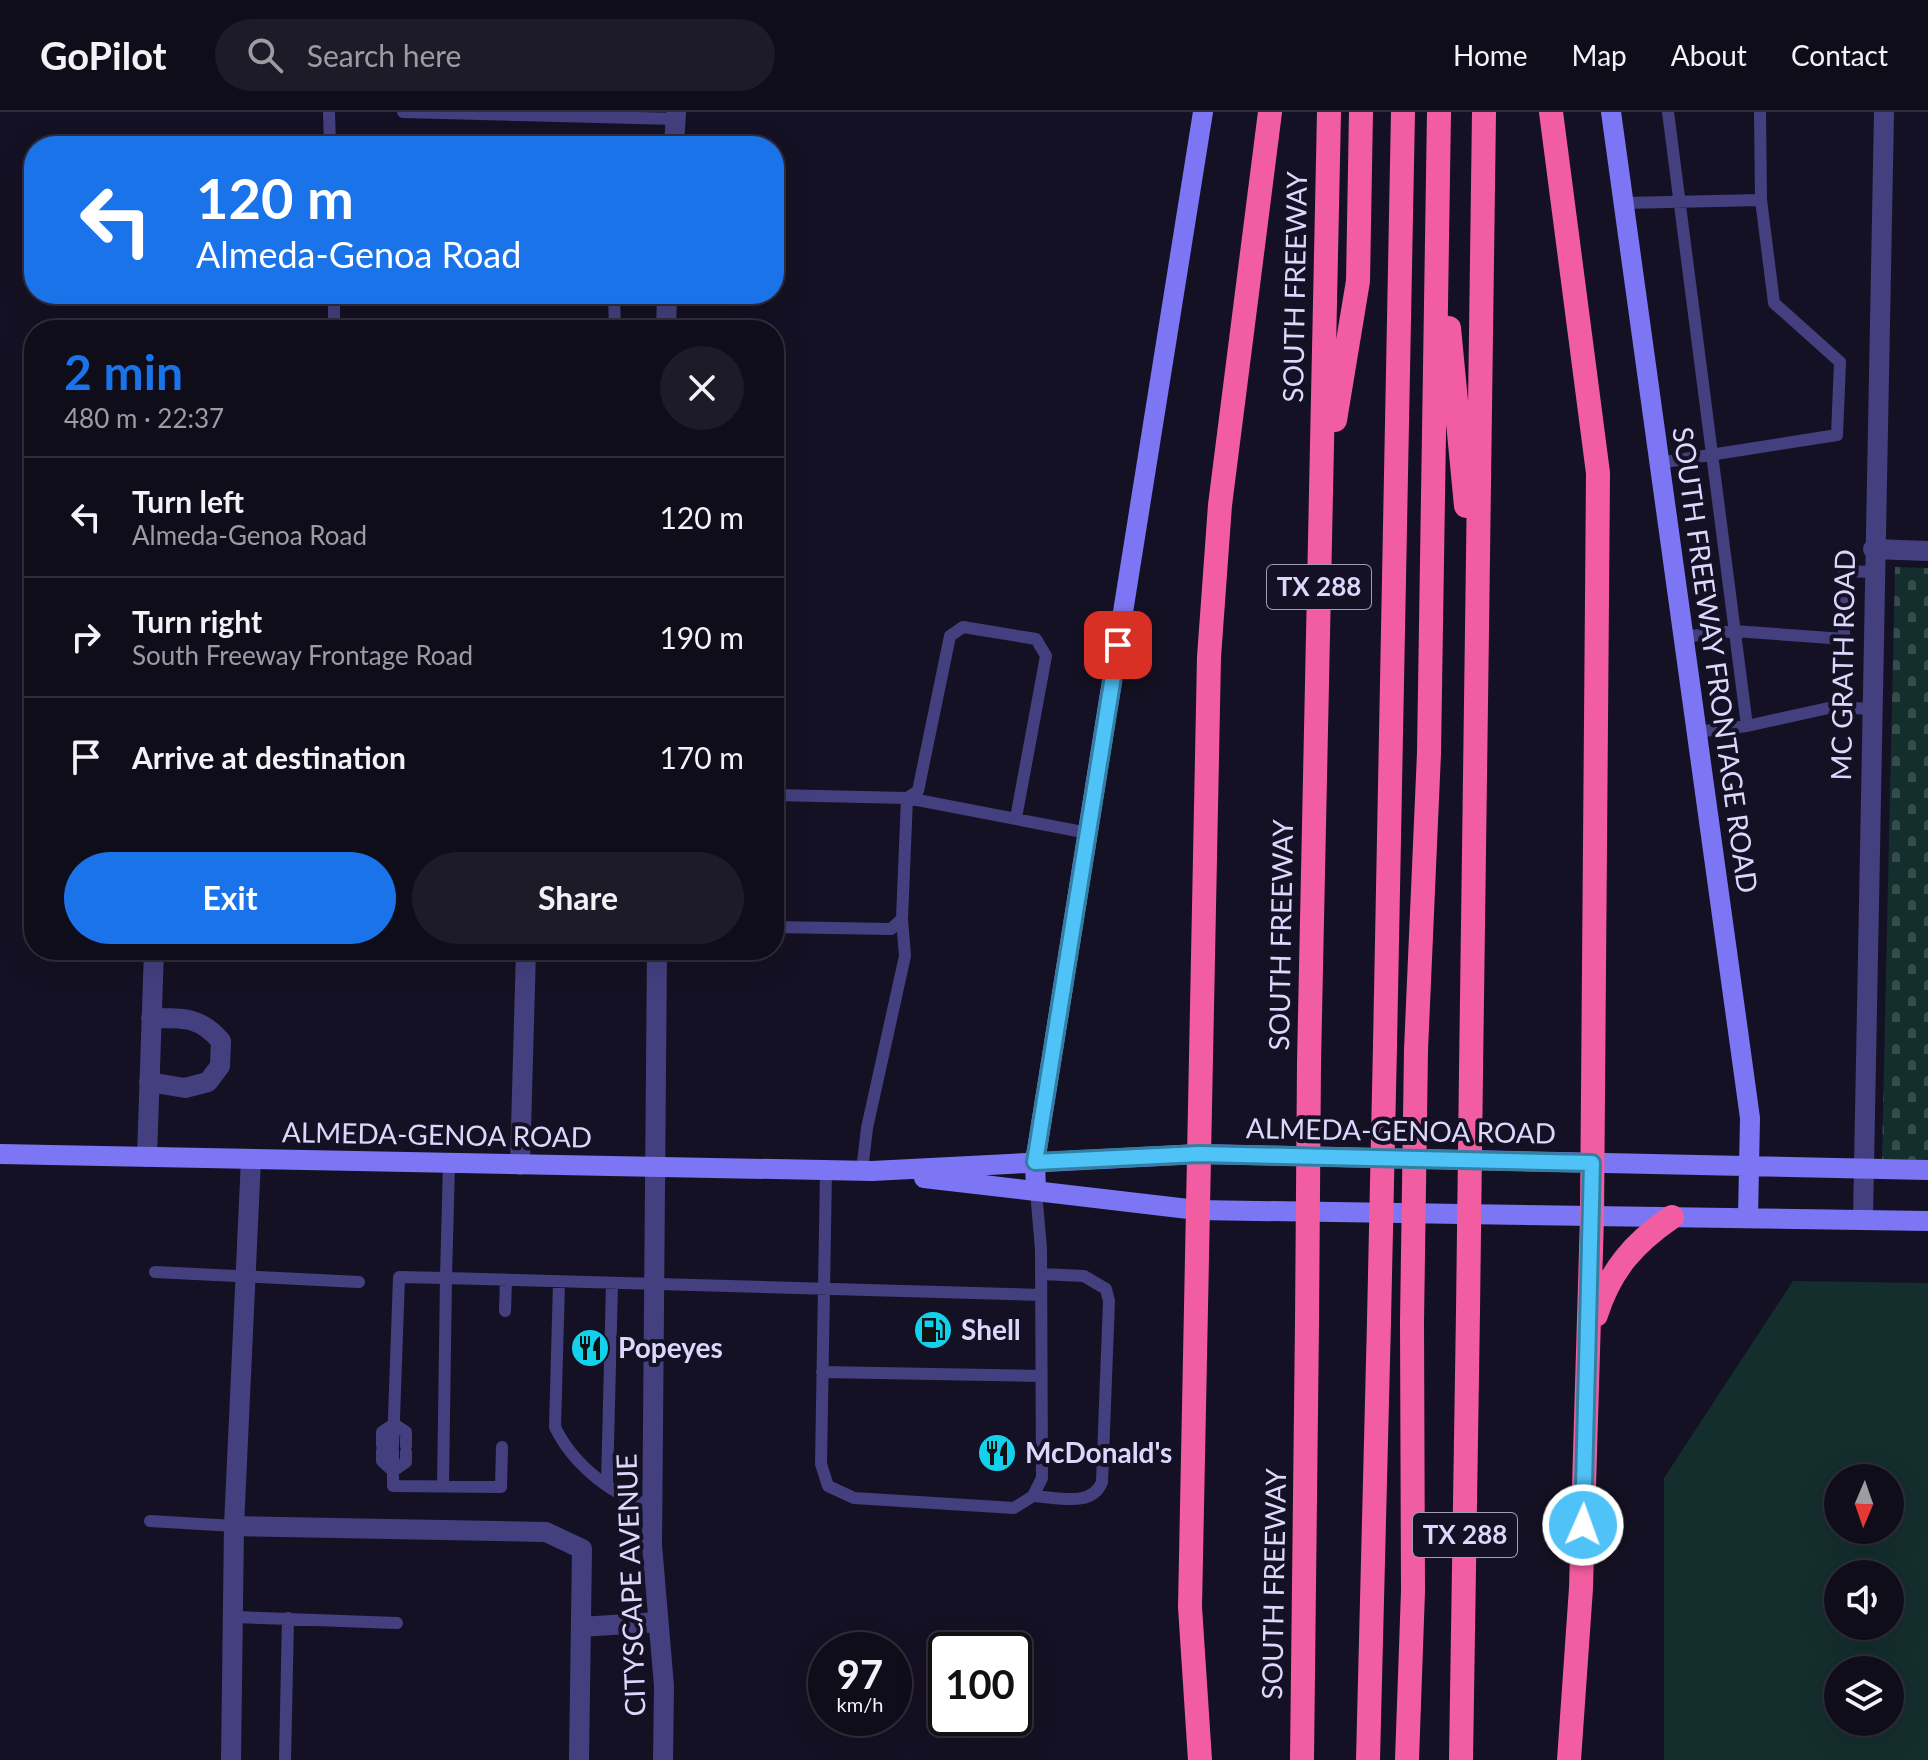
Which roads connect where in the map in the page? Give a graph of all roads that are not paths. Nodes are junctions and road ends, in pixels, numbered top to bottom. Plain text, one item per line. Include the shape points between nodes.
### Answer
1 (329, 112) edge
2 (403, 112) edge
3 (427, 112) edge
4 (1203, 112) edge
5 (1270, 112) edge
6 (1329, 112) edge
7 (1361, 112) edge
8 (1403, 112) edge
9 (1439, 112) edge
10 (1484, 112) edge
11 (1551, 112) edge
12 (1611, 112) edge
13 (1668, 112) edge
14 (1760, 112) edge
15 (1884, 112) edge
16 (676, 116) edge
17 (330, 136) edge
18 (675, 136) edge
19 (1679, 200) junction
20 (1761, 200) junction
21 (1624, 203) junction
22 (1437, 208) junction
23 (1711, 457) junction
24 (1659, 463) junction
25 (1321, 504) junction
26 (1873, 549) junction
27 (1928, 551) edge
28 (1873, 572) junction
29 (1477, 628) junction
30 (1734, 631) junction
31 (1682, 637) junction
32 (1871, 709) junction
33 (1747, 726) junction
34 (1695, 732) junction
35 (784, 795) edge
36 (907, 798) junction
37 (1016, 818) junction
38 (1088, 833) junction
39 (902, 919) junction
40 (784, 927) edge
41 (154, 960) edge
42 (526, 960) edge
43 (657, 960) edge
44 (151, 1018) junction
45 (149, 1082) junction
46 (0, 1154) edge
47 (1199, 1154) junction
48 (147, 1157) junction
49 (251, 1159) junction
50 (1035, 1162) junction
51 (449, 1163) junction
52 (1592, 1163) junction
53 (520, 1165) junction
54 (1749, 1165) junction
55 (654, 1168) junction
56 (1864, 1169) junction
57 (1928, 1170) edge
58 (826, 1171) junction
59 (867, 1171) junction
60 (1036, 1191) junction
61 (1197, 1210) junction
62 (1592, 1217) junction
63 (1672, 1217) junction
64 (1748, 1217) junction
65 (1863, 1219) junction
66 (1928, 1221) edge
67 (155, 1272) dead end
68 (1041, 1274) junction
69 (248, 1278) junction
70 (446, 1278) junction
71 (506, 1280) junction
72 (359, 1282) dead end
73 (559, 1282) junction
74 (612, 1284) junction
75 (654, 1286) junction
76 (824, 1291) junction
77 (1041, 1295) junction
78 (505, 1311) dead end
79 (1588, 1340) junction
80 (822, 1372) junction
81 (1041, 1376) junction
82 (502, 1447) dead end
83 (607, 1483) junction
84 (443, 1486) junction
85 (1033, 1496) junction
86 (653, 1505) junction
87 (150, 1521) dead end
88 (234, 1526) junction
89 (233, 1617) junction
90 (288, 1618) junction
91 (658, 1622) junction
92 (397, 1623) dead end
93 (581, 1627) junction
94 (231, 1760) edge
95 (285, 1760) edge
96 (579, 1760) edge
97 (663, 1760) edge
98 (1200, 1760) edge
99 (1302, 1760) edge
100 (1368, 1760) edge
101 (1407, 1760) edge
102 (1461, 1760) edge
103 (1569, 1760) edge

1 - 17 lane
2 - 3 lane
3 - 16 lane
4 - 38 main road
5 - 47 highway via 1220,505 1209,657
6 - 25 highway, SOUTH FREEWAY / TX 288
7 - 25 highway via 1358,281
8 - 100 highway, bridge
9 - 22 highway
10 - 29 highway, TX 288
11 - 52 highway via 1598,473
12 - 21 main road, SOUTH FREEWAY FRONTAGE ROAD
13 - 19 lane
14 - 20 lane
15 - 26 street, MC GRATH ROAD
16 - 18 street
19 - 20 lane
19 - 21 lane
19 - 23 lane
20 - 23 lane via 1774,303 1840,362 1837,435
21 - 24 main road, SOUTH FREEWAY FRONTAGE ROAD
22 - 29 highway
22 - 101 highway, bridge via 1429,753 1416,1050
23 - 24 lane
23 - 30 lane
24 - 31 main road, SOUTH FREEWAY FRONTAGE ROAD
25 - 99 highway, SOUTH FREEWAY / TX 288, bridge
26 - 27 street
26 - 28 street, MC GRATH ROAD
28 - 30 lane via 1844,571 1844,639
28 - 32 street, MC GRATH ROAD
29 - 102 highway, TX 288, bridge
30 - 31 lane
30 - 33 lane
31 - 34 main road, SOUTH FREEWAY FRONTAGE ROAD
32 - 33 lane via 1833,707
32 - 56 street, MC GRATH ROAD
33 - 34 lane
34 - 54 main road, SOUTH FREEWAY FRONTAGE ROAD via 1750,1118
35 - 36 lane
36 - 37 lane
36 - 37 lane via 918,791 950,636 963,627 1036,639 1046,656
36 - 39 lane
37 - 38 lane
38 - 50 main road
39 - 40 lane via 891,929
39 - 59 lane via 905,956 867,1128
41 - 44 street
42 - 53 street
43 - 55 street, CITYSCAPE AVENUE
44 - 45 street
44 - 45 street via 206,1024 221,1041 220,1066 208,1082 185,1088
45 - 48 street
46 - 48 main road, ALMEDA-GENOA ROAD
47 - 50 main road, ALMEDA-GENOA ROAD
47 - 52 main road, ALMEDA-GENOA ROAD
47 - 61 highway
48 - 49 main road, ALMEDA-GENOA ROAD
49 - 51 main road, ALMEDA-GENOA ROAD
49 - 69 street
50 - 59 main road, ALMEDA-GENOA ROAD
50 - 60 main road
51 - 53 main road, ALMEDA-GENOA ROAD
51 - 70 lane
52 - 54 main road, ALMEDA-GENOA ROAD
52 - 62 highway
53 - 55 main road, ALMEDA-GENOA ROAD
54 - 56 main road, ALMEDA-GENOA ROAD
54 - 64 main road, SOUTH FREEWAY FRONTAGE ROAD
55 - 58 main road, ALMEDA-GENOA ROAD
55 - 75 street, CITYSCAPE AVENUE
56 - 57 main road, ALMEDA-GENOA ROAD
56 - 65 street, MC GRATH ROAD
58 - 59 main road, ALMEDA-GENOA ROAD
58 - 76 lane
59 - 60 main road, ALMEDA-GENOA ROAD
60 - 61 main road, ALMEDA-GENOA ROAD
60 - 68 lane
61 - 62 main road, ALMEDA-GENOA ROAD
61 - 98 highway via 1190,1607
62 - 63 main road, ALMEDA-GENOA ROAD
62 - 79 highway
63 - 64 main road, ALMEDA-GENOA ROAD
63 - 79 highway via 1624,1257 1604,1291
64 - 65 main road, ALMEDA-GENOA ROAD
65 - 66 main road, ALMEDA-GENOA ROAD
67 - 69 lane
68 - 77 lane
68 - 85 lane via 1097,1281 1109,1301 1108,1331 1098,1493 1090,1498
69 - 72 lane
69 - 88 street
70 - 71 lane
70 - 84 lane
70 - 84 lane via 399,1277 393,1471 393,1486
71 - 73 lane
71 - 78 lane
73 - 74 lane
73 - 83 lane via 555,1427 563,1444
74 - 75 lane
74 - 83 lane
75 - 76 lane
75 - 86 street, CITYSCAPE AVENUE
76 - 77 lane
76 - 80 lane
77 - 81 lane
79 - 103 highway via 1581,1588
80 - 81 lane
80 - 85 lane via 821,1464 828,1486 854,1498 1014,1508
81 - 85 lane via 1042,1478
82 - 84 lane via 501,1487
83 - 86 lane via 626,1498
86 - 91 street, CITYSCAPE AVENUE
87 - 88 lane
88 - 89 street
88 - 93 street via 546,1532 582,1549
89 - 90 lane
89 - 94 street
90 - 92 lane
90 - 95 lane
91 - 93 street
91 - 97 street, CITYSCAPE AVENUE
93 - 96 street

